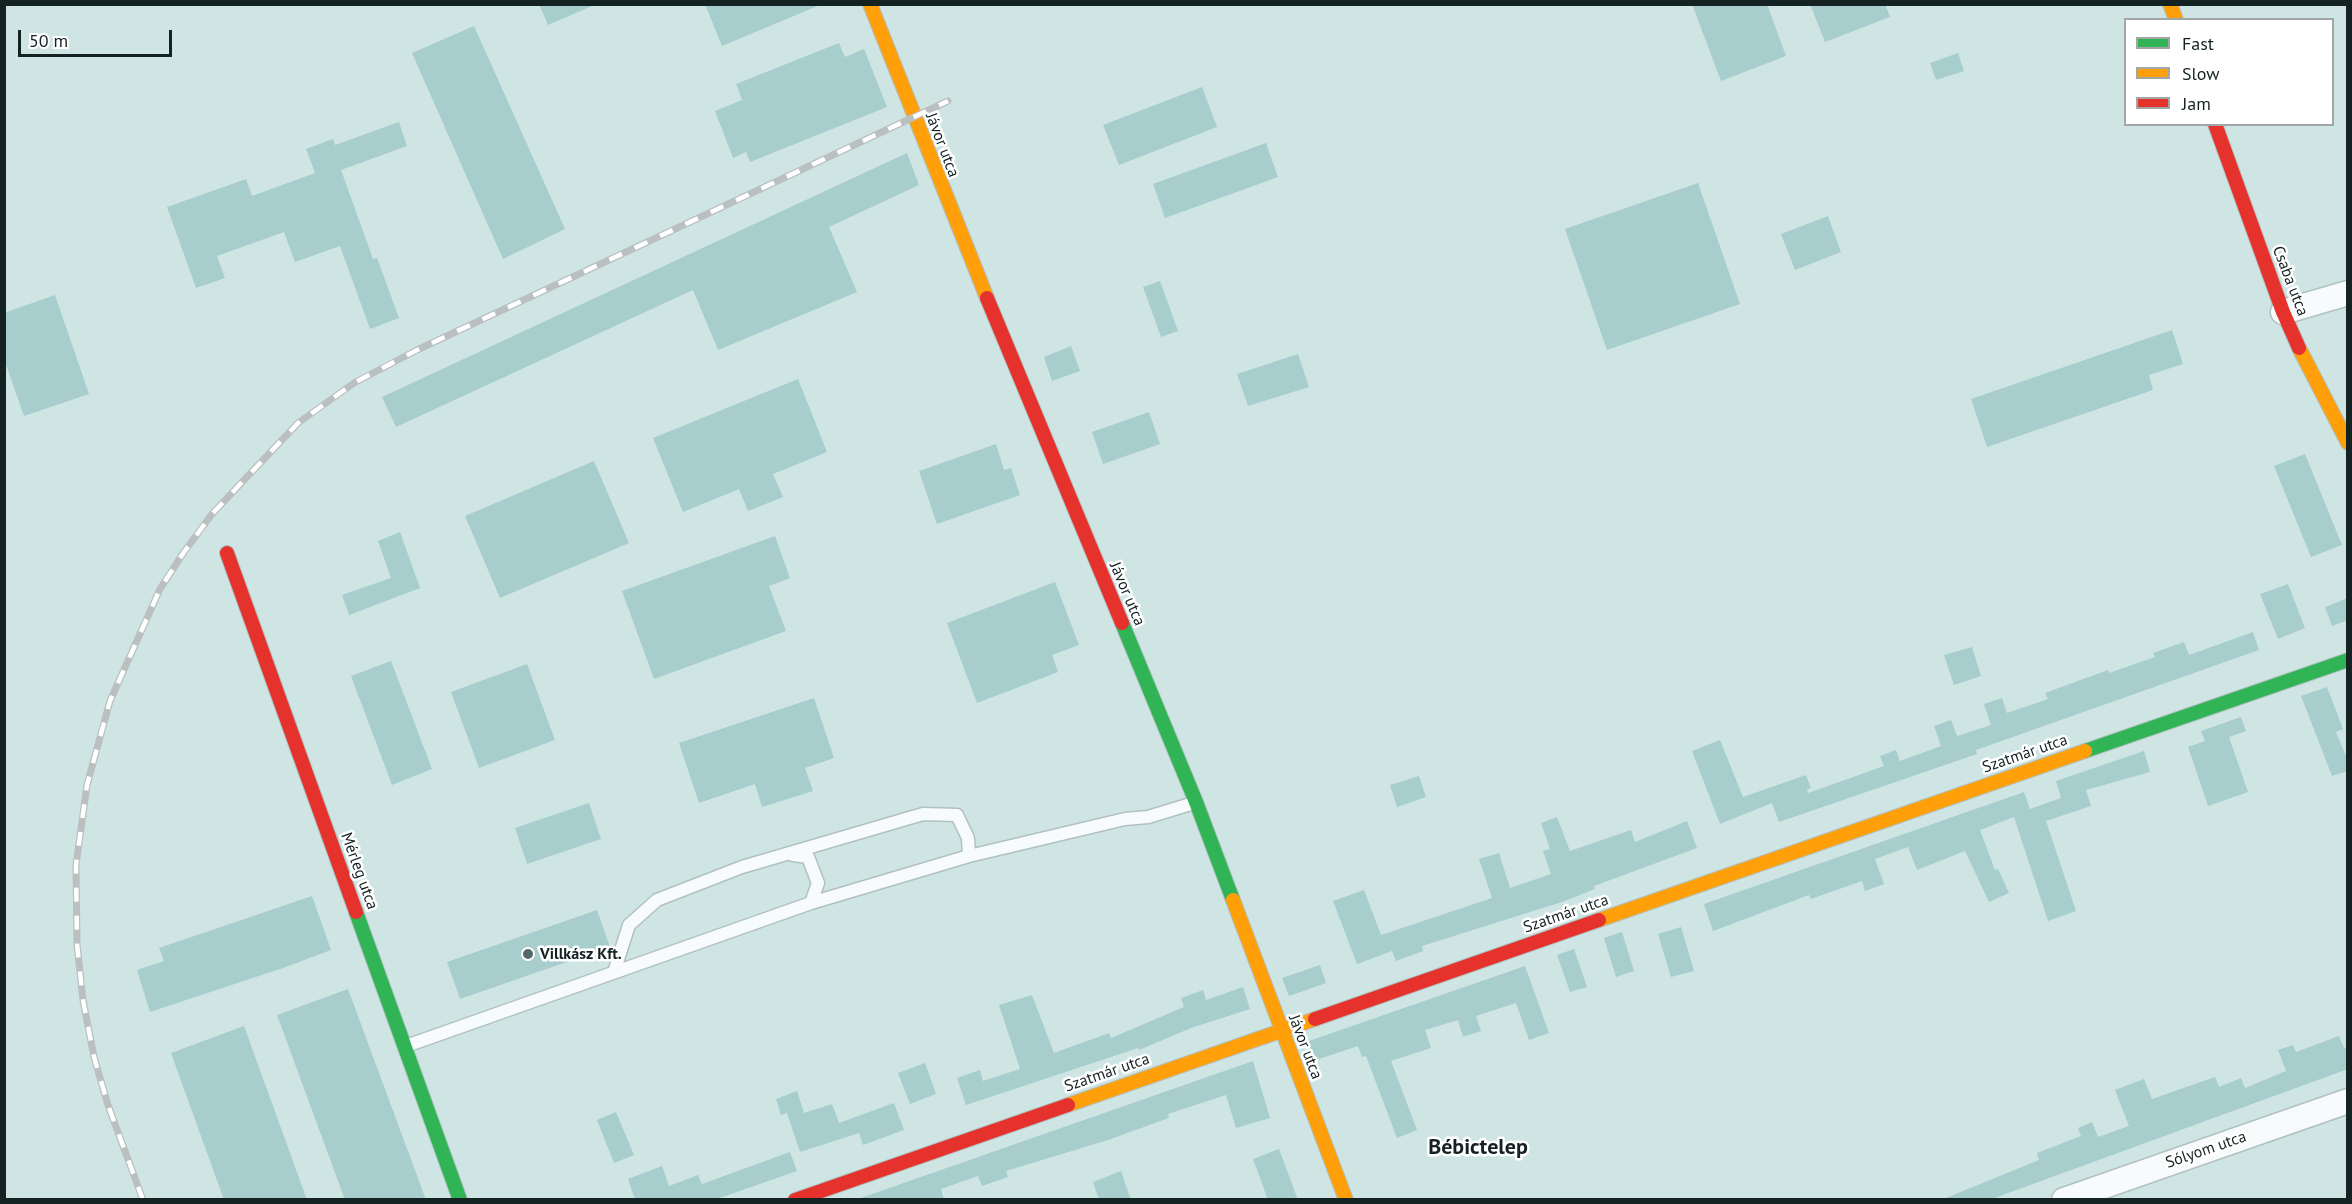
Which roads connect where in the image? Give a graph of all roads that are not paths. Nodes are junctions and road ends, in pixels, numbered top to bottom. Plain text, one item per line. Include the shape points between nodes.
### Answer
1 (870, 4) edge
2 (2215, 126) edge
3 (2348, 293) edge
4 (2283, 312) junction
5 (2348, 443) edge
6 (227, 553) dead end
7 (2348, 660) edge
8 (1196, 802) junction
9 (788, 854) junction
10 (969, 856) junction
11 (811, 903) junction
12 (614, 972) junction
13 (1281, 1030) junction
14 (405, 1047) junction
15 (2348, 1101) edge
16 (460, 1200) edge
17 (795, 1200) edge
18 (1346, 1200) edge
19 (2064, 1200) edge

1 - 8 street, Jávor utca via 945,197
2 - 4 street, Csaba utca
3 - 4 street
4 - 5 street, Csaba utca via 2310,374
6 - 14 street, Mérleg utca
7 - 13 street, Szatmár utca
8 - 10 lane via 1148,818 1125,819
8 - 13 street, Jávor utca
9 - 10 lane via 924,814 957,815 968,838
9 - 11 lane via 808,857 818,883
9 - 12 lane via 657,900 629,925
10 - 11 lane
11 - 12 lane
12 - 14 lane
13 - 17 street, Szatmár utca
13 - 18 street, Jávor utca
14 - 16 street, Mérleg utca
15 - 19 street, Sólyom utca

